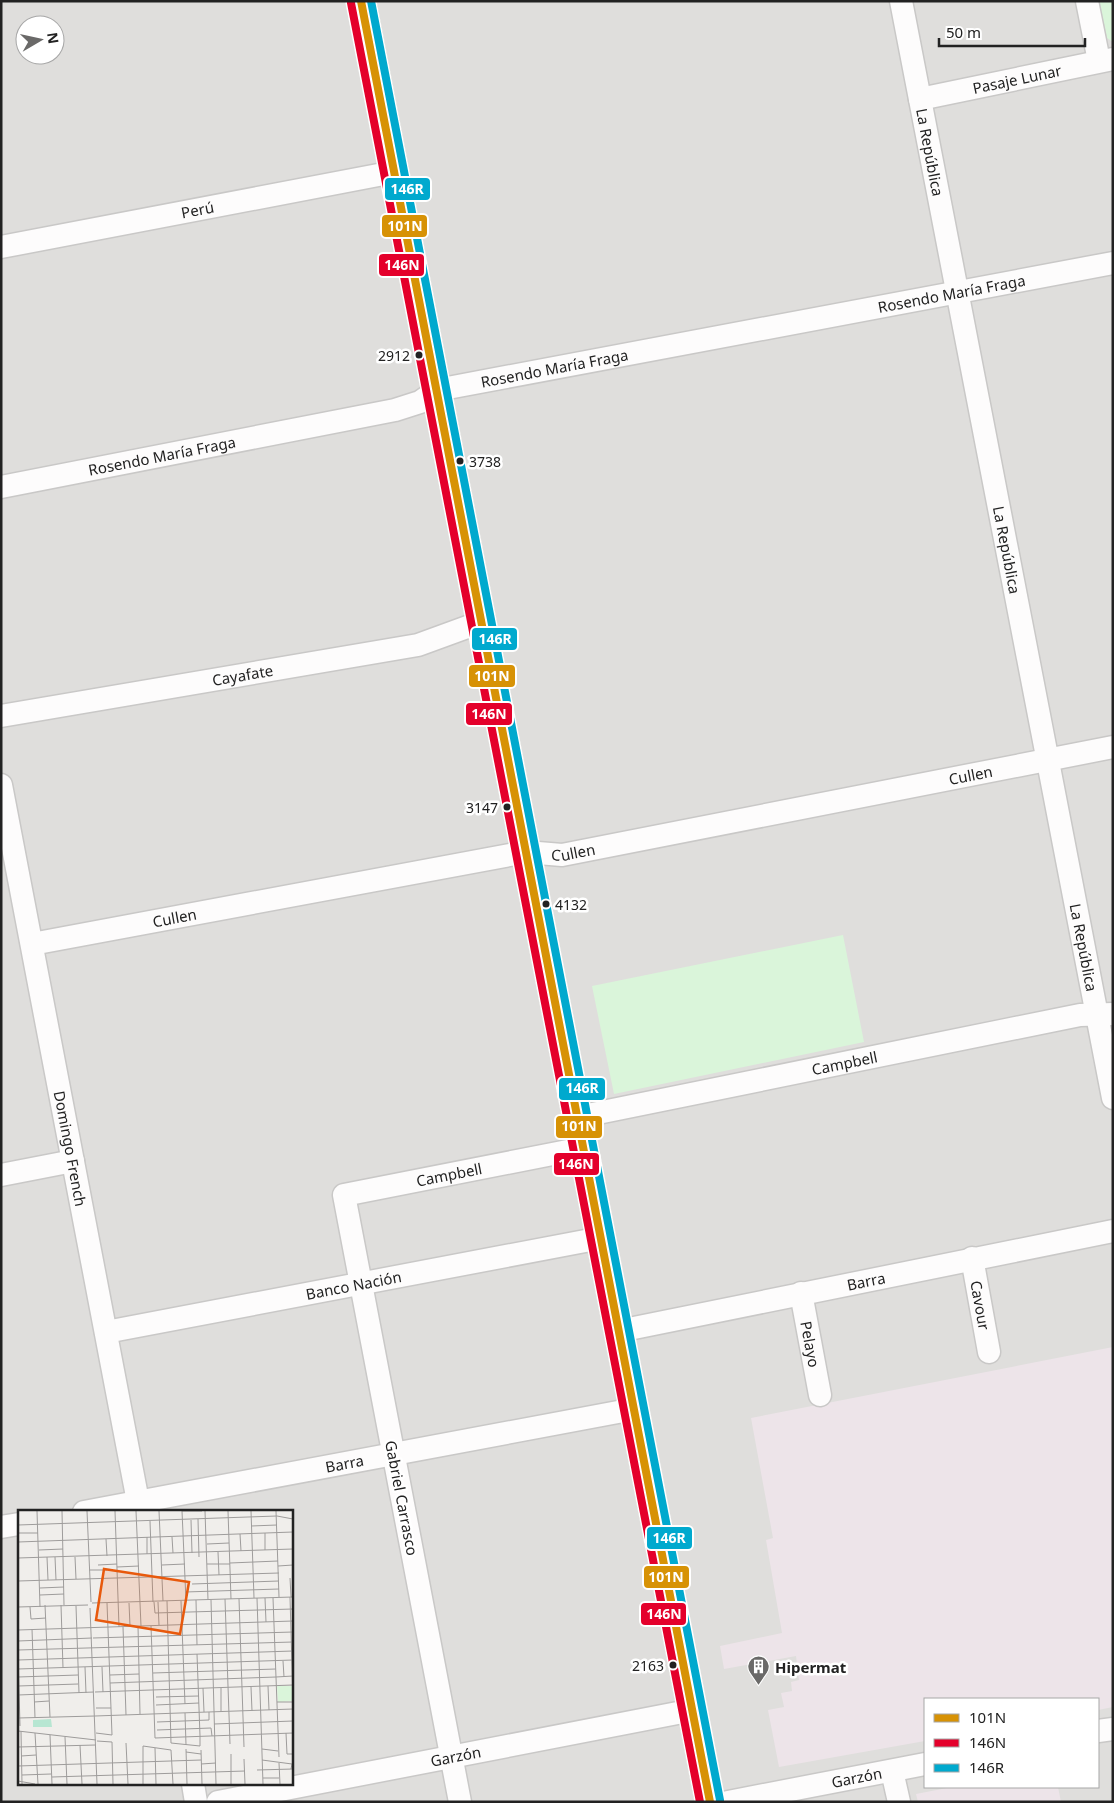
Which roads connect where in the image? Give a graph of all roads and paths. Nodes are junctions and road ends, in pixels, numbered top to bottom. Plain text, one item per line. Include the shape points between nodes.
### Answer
1 (361, 1) edge
2 (901, 1) edge
3 (1087, 1) edge
4 (1106, 60) edge
5 (920, 99) junction
6 (394, 172) junction
7 (1, 248) edge
8 (1113, 263) edge
9 (957, 292) junction
10 (436, 390) junction
11 (1, 487) edge
12 (481, 622) junction
13 (1, 716) edge
14 (1113, 747) edge
15 (1048, 761) junction
16 (1, 785) edge
17 (526, 852) junction
18 (11, 886) edge
19 (32, 944) junction
20 (1105, 1014) edge
21 (1113, 1098) edge
22 (578, 1117) junction
23 (583, 1148) junction
24 (73, 1162) junction
25 (1, 1175) edge
26 (344, 1195) joint
27 (1113, 1230) edge
28 (601, 1238) junction
29 (972, 1258) junction
30 (361, 1282) junction
31 (802, 1293) junction
32 (619, 1331) junction
33 (106, 1332) junction
34 (989, 1352) dead end
35 (820, 1394) dead end
36 (634, 1409) junction
37 (394, 1454) junction
38 (139, 1507) edge
39 (106, 1510) edge
40 (18, 1524) edge
41 (1, 1527) edge
42 (693, 1710) junction
43 (1113, 1729) edge
44 (1099, 1732) edge
45 (451, 1757) junction
46 (924, 1764) edge
47 (892, 1770) junction
48 (193, 1786) edge
49 (196, 1802) edge
50 (218, 1802) edge
51 (460, 1802) edge
52 (710, 1802) edge
53 (728, 1802) edge
54 (899, 1802) edge

1 - 6 main road
2 - 5 street, La República
3 - 4 street
4 - 5 street, Pasaje Lunar
5 - 9 street, La República
6 - 7 street, Perú
6 - 10 main road
8 - 9 street, Rosendo María Fraga
9 - 10 street, Rosendo María Fraga
9 - 15 street, La República
10 - 11 street, Rosendo María Fraga via 420,402 394,410
10 - 12 main road
12 - 13 street, Cayafate via 418,644
12 - 17 main road
14 - 15 street, Cullen
15 - 17 street, Cullen via 562,855
15 - 20 street, La República
16 - 18 street, Domingo French
17 - 19 street, Cullen
17 - 22 main road
18 - 19 street, Domingo French
19 - 24 street, Domingo French
20 - 21 street, La República
20 - 22 street, Campbell via 1080,1015
22 - 23 main road
23 - 26 street, Campbell
23 - 28 main road
24 - 25 street
24 - 33 street, Domingo French
26 - 30 street, Gabriel Carrasco
27 - 29 street, Barra
28 - 30 street, Banco Nación
28 - 32 main road
29 - 31 street, Barra
29 - 34 street, Cavour
30 - 33 street, Banco Nación
30 - 37 street, Gabriel Carrasco
31 - 32 street, Barra
31 - 35 street, Pelayo
32 - 36 main road
33 - 38 street, Domingo French
36 - 37 street, Barra
36 - 42 main road
37 - 38 street, Barra
37 - 45 street, Gabriel Carrasco
38 - 39 street, Barra
40 - 41 street
42 - 45 street, Garzón
42 - 52 main road
43 - 44 street
45 - 50 street, Garzón
45 - 51 street, Gabriel Carrasco
46 - 47 street, Garzón
47 - 53 street, Garzón
47 - 54 street
48 - 49 street

